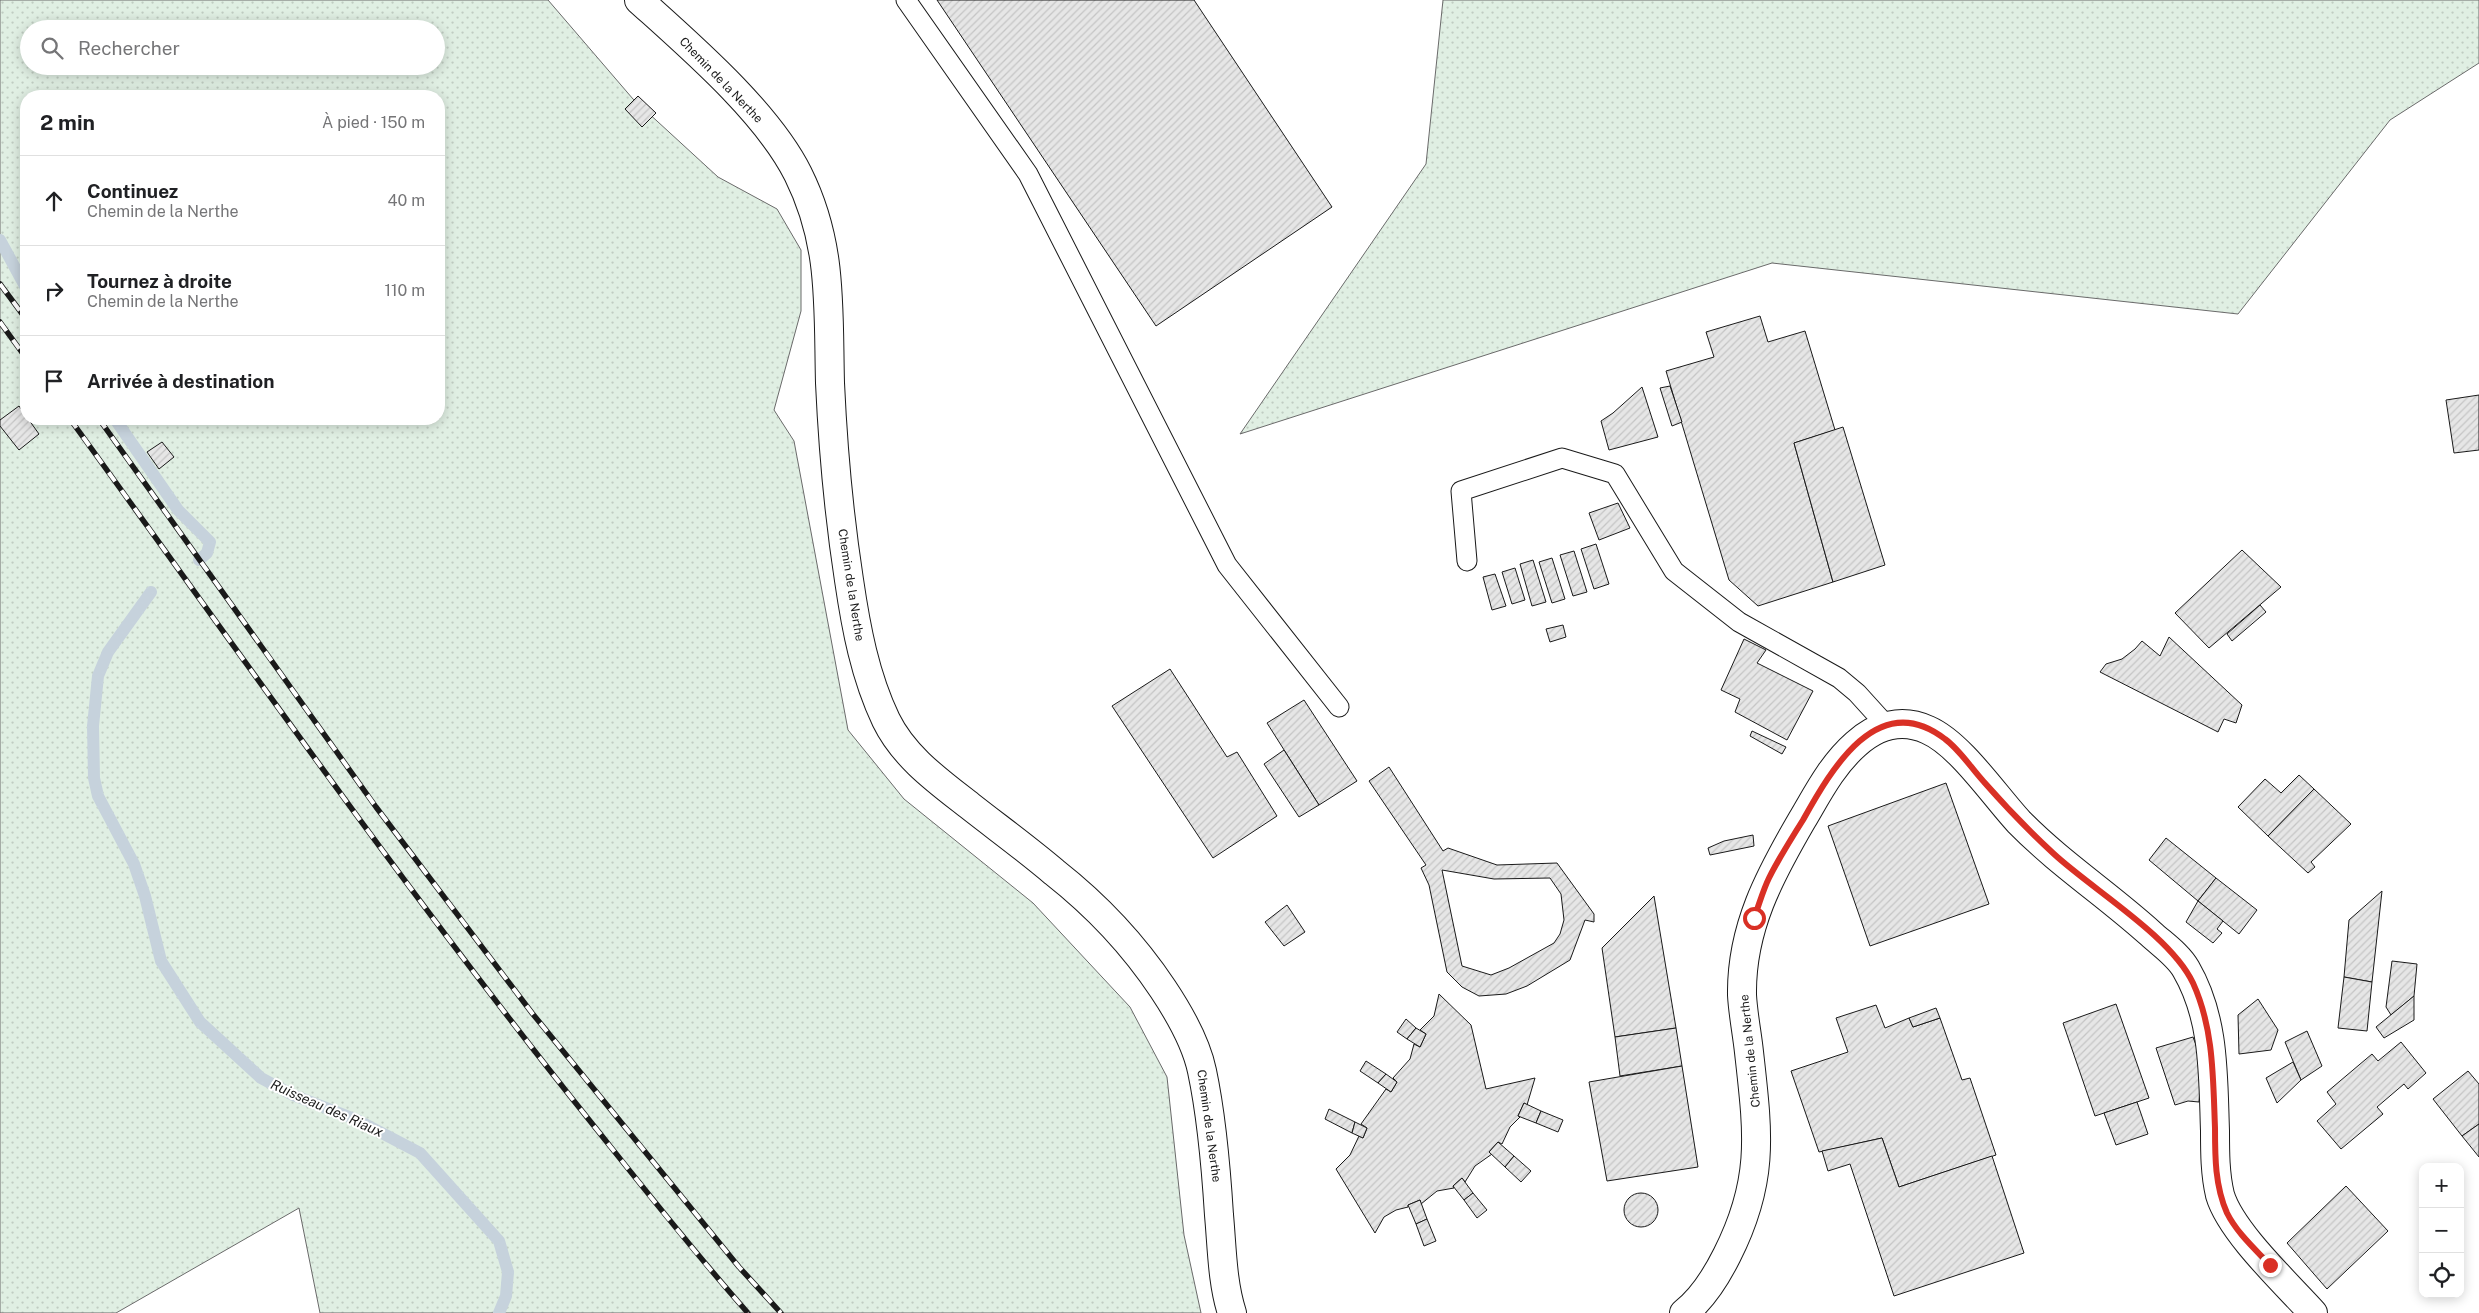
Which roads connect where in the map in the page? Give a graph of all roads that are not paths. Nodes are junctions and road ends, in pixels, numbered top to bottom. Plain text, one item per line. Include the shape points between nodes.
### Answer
1 (639, 0) edge
2 (906, 0) edge
3 (1467, 561) dead end
4 (1340, 706) dead end
5 (1886, 725) junction
6 (1232, 1313) edge
7 (1684, 1313) edge
8 (2313, 1313) edge

1 - 6 street, Chemin de la Nerthe via 722,77 771,132 797,172 814,213 826,264 830,301 830,383 835,463 847,568 868,673 886,719 902,748 937,780 1057,874 1124,936 1185,1025 1202,1068
2 - 4 lane via 1028,174 1227,565
3 - 5 lane via 1461,491 1562,458 1615,474 1674,571 1739,622 1839,678
5 - 7 street, Chemin de la Nerthe via 1860,740 1828,775 1768,879 1754,918 1745,958 1742,995 1757,1121 1757,1157 1749,1200 1736,1236 1719,1271 1692,1308
5 - 8 street, Chemin de la Nerthe via 1915,726 1945,739 2021,824 2133,918 2184,966 2200,1001 2210,1036 2216,1162 2221,1196 2234,1226

